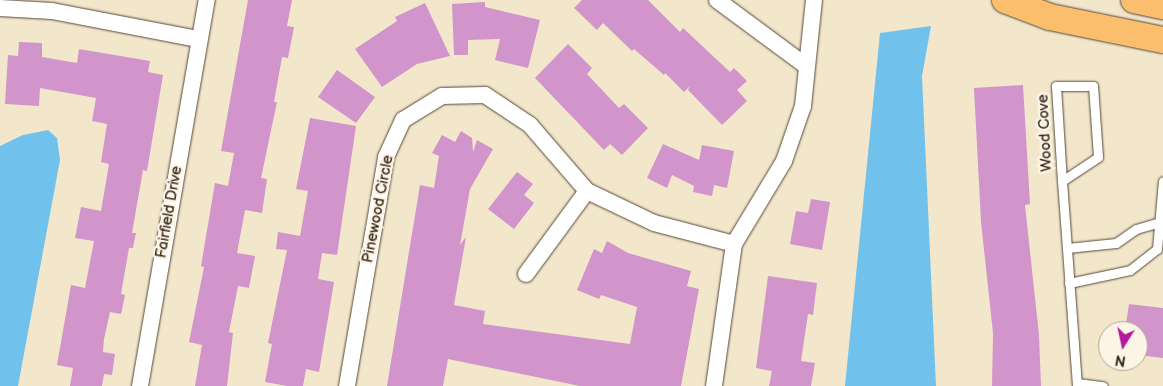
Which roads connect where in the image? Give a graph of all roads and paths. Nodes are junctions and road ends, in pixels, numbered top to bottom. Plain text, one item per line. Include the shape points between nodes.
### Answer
1 (207, 0) edge
2 (717, 0) edge
3 (814, 0) edge
4 (1005, 0) edge
5 (1134, 0) edge
6 (1163, 6) edge
7 (0, 8) edge
8 (198, 39) junction
9 (1163, 40) edge
10 (805, 65) junction
11 (1163, 180) edge
12 (1062, 181) junction
13 (586, 191) junction
14 (1157, 223) junction
15 (734, 244) junction
16 (1067, 248) junction
17 (526, 274) dead end
18 (1069, 284) junction
19 (1077, 385) edge
20 (140, 386) edge
21 (347, 386) edge
22 (714, 386) edge
23 (1103, 386) edge

1 - 8 street, Fairfield Drive
2 - 10 street
3 - 10 street
4 - 9 main road via 1050,17
5 - 6 main road
7 - 8 street via 52,11
8 - 20 street, Fairfield Drive
10 - 15 street via 803,106 784,160
11 - 14 lane
12 - 12 lane, Wood Cove via 1098,157 1093,86 1056,86
12 - 16 lane, Wood Cove
13 - 15 street, Pinewood Circle via 654,223
13 - 17 street
13 - 21 street, Pinewood Circle via 530,125 485,95 442,96 403,120 386,157
14 - 16 lane via 1136,229 1116,243
14 - 18 lane via 1157,249 1130,270
15 - 22 street
16 - 18 lane, Wood Cove
18 - 19 lane, Wood Cove
19 - 23 lane

